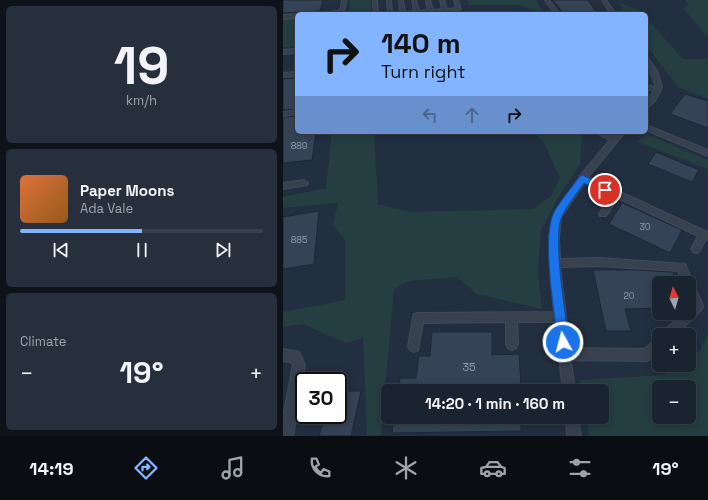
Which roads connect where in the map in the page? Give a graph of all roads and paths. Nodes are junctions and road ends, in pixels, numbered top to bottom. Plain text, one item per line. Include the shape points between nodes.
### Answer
1 (344, 0) edge
2 (375, 0) edge
3 (389, 0) edge
4 (401, 0) edge
5 (414, 0) edge
6 (428, 0) edge
7 (442, 0) edge
8 (456, 0) edge
9 (547, 0) edge
10 (604, 0) edge
11 (445, 10) junction
12 (431, 11) junction
13 (339, 12) edge
14 (376, 12) edge
15 (390, 12) edge
16 (403, 12) edge
17 (417, 12) edge
18 (424, 12) edge
19 (556, 12) edge
20 (613, 12) edge
21 (295, 16) edge
22 (283, 17) edge
23 (295, 50) edge
24 (283, 52) edge
25 (648, 63) edge
26 (295, 74) edge
27 (283, 75) edge
28 (648, 88) edge
29 (657, 90) junction
30 (648, 103) edge
31 (295, 112) edge
32 (283, 114) edge
33 (648, 128) edge
34 (603, 134) edge
35 (619, 134) edge
36 (614, 139) junction
37 (708, 153) edge
38 (583, 178) junction
39 (304, 183) dead end
40 (283, 186) edge
41 (616, 195) junction
42 (603, 214) dead end
43 (696, 249) dead end
44 (555, 263) junction
45 (685, 276) edge
46 (560, 317) junction
47 (511, 318) junction
48 (684, 320) edge
49 (675, 328) edge
50 (512, 344) dead end
51 (414, 346) dead end
52 (652, 350) edge
53 (565, 354) junction
54 (283, 355) edge
55 (568, 384) edge
56 (573, 424) edge
57 (286, 436) edge
58 (574, 436) edge

1 - 13 street via 343,9
2 - 14 street
3 - 15 street
4 - 16 street
5 - 17 street
6 - 12 street
7 - 11 street
8 - 11 street via 459,9
9 - 19 street
10 - 20 street
11 - 12 street
12 - 18 street
21 - 22 street
23 - 24 street
25 - 29 street via 657,79
26 - 27 street
28 - 29 street
29 - 30 street
31 - 32 street
33 - 37 street
34 - 36 street
35 - 36 street
36 - 38 street
38 - 41 street
38 - 44 street via 557,216 554,238
39 - 40 street
41 - 42 street
41 - 43 street via 704,235
44 - 45 street via 601,262 681,266
44 - 46 street
46 - 47 street
46 - 53 street
47 - 50 street
47 - 51 street via 418,318
48 - 49 street
52 - 53 street via 647,355
53 - 55 street
54 - 57 street via 295,356 299,365
56 - 58 street

